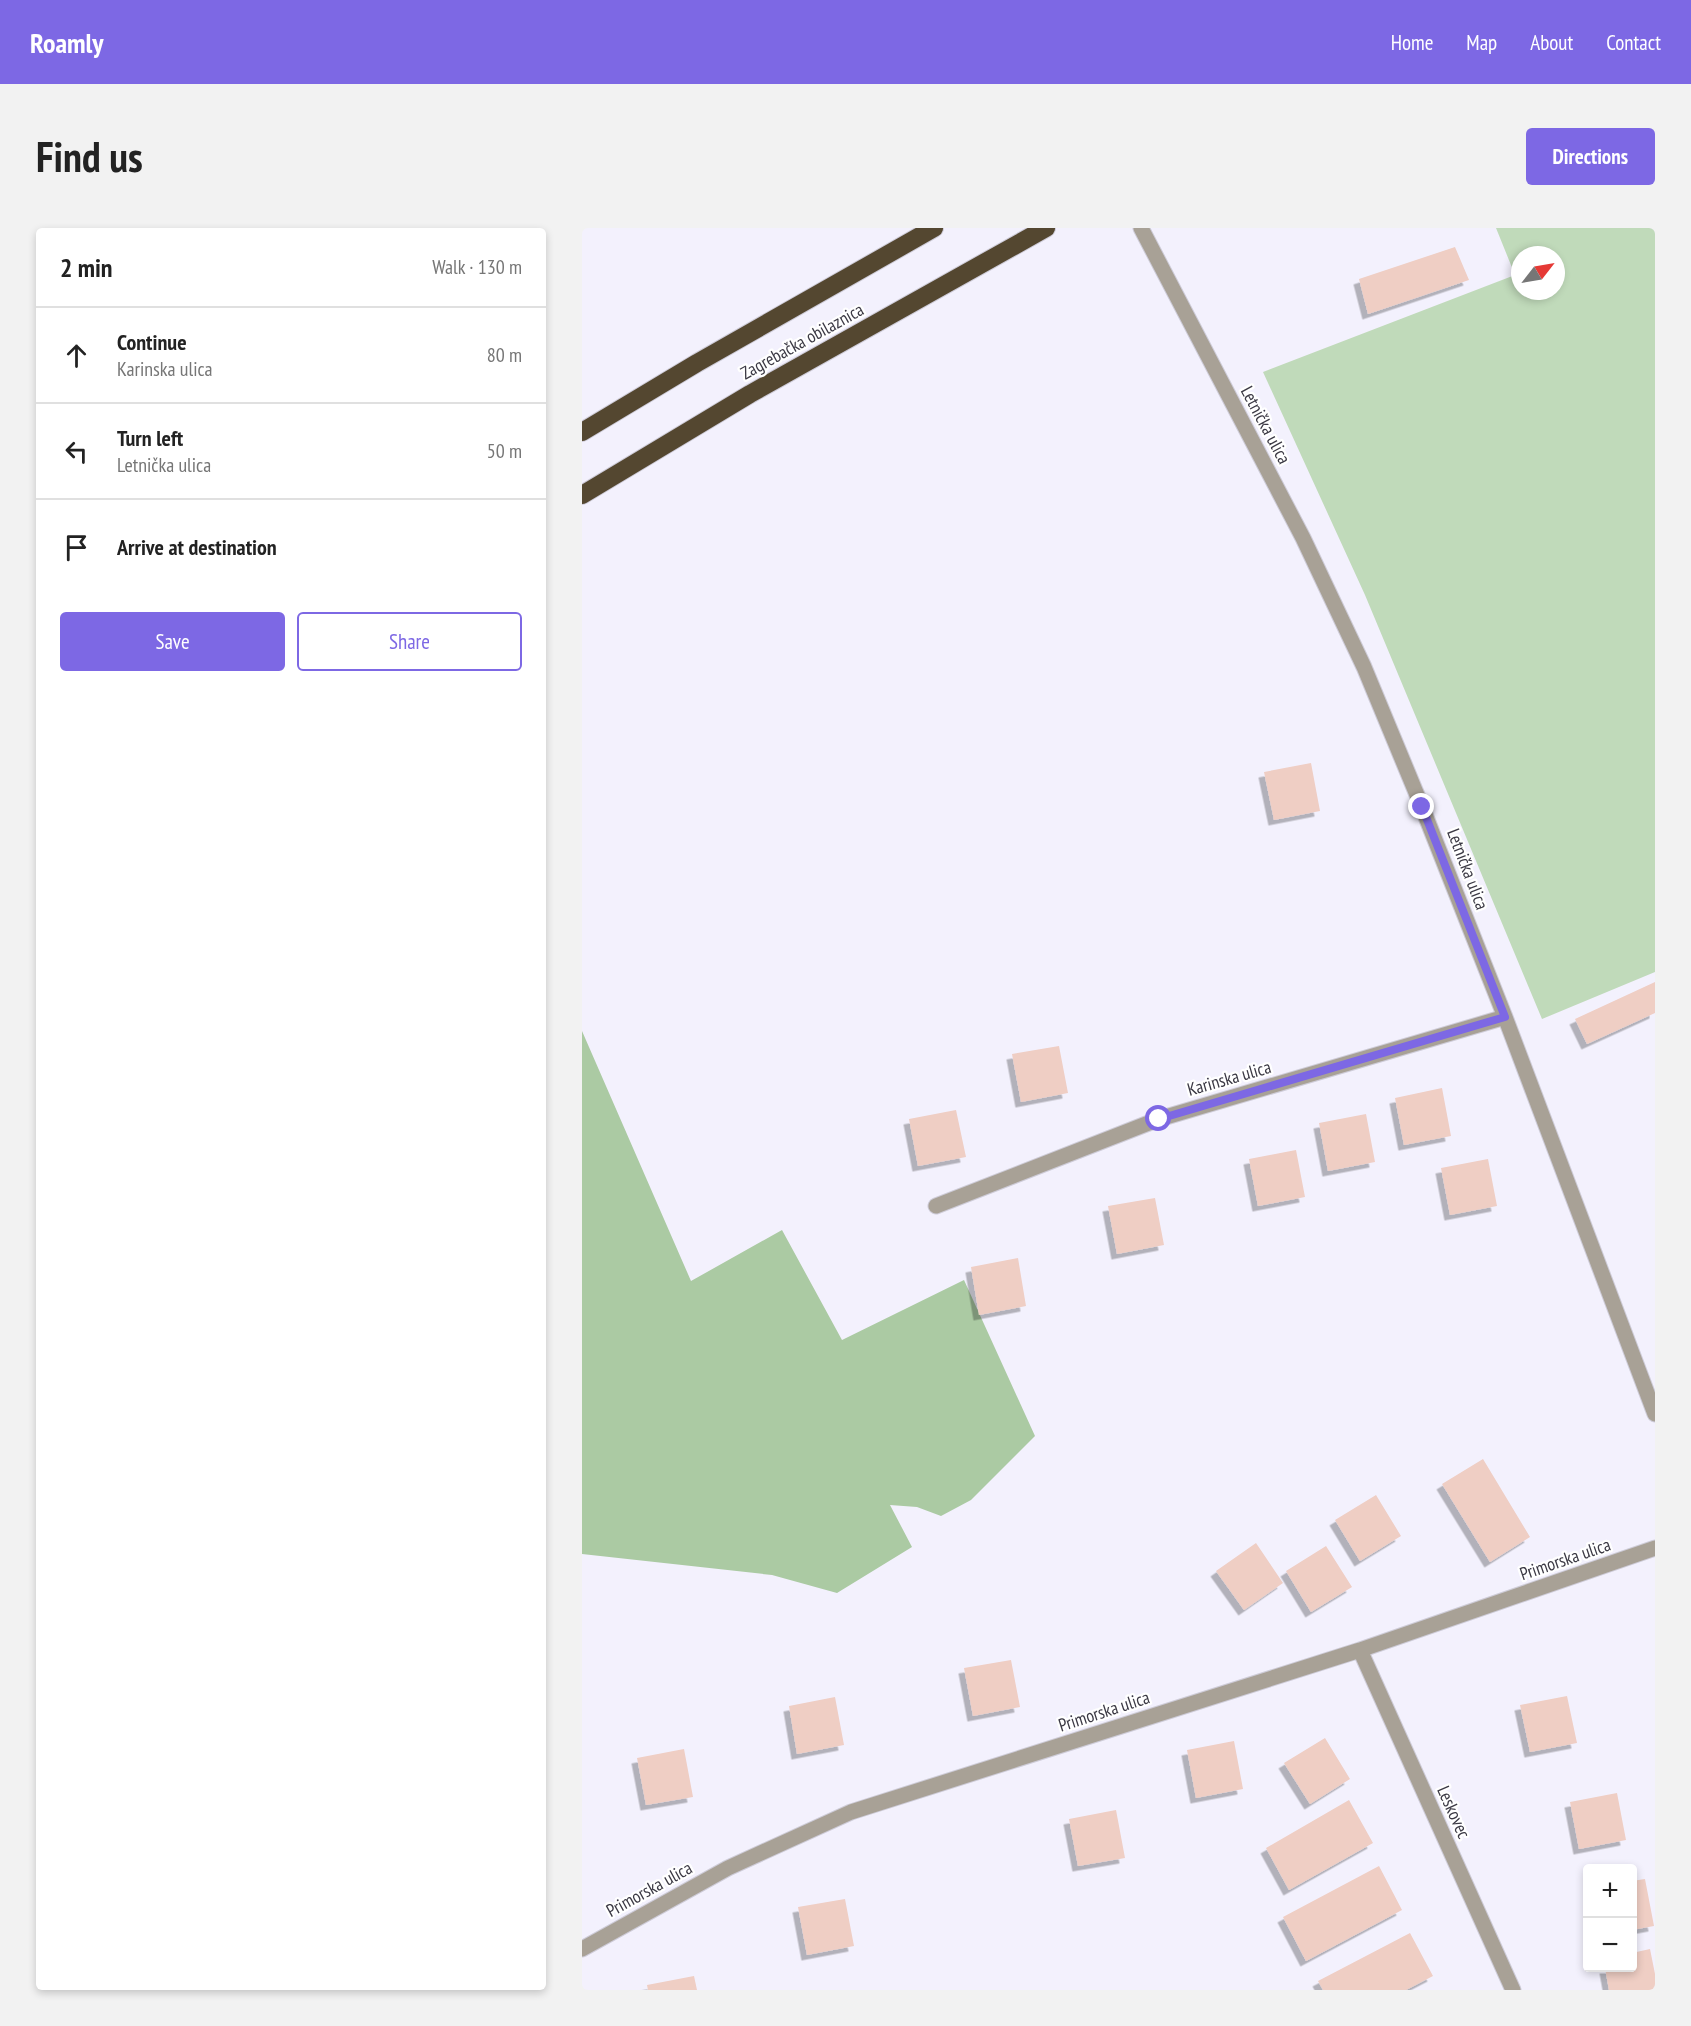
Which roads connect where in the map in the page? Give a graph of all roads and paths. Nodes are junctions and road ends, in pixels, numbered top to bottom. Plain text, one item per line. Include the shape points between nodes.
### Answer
1 (934, 228) edge
2 (1046, 228) edge
3 (1141, 228) edge
4 (582, 432) edge
5 (582, 495) edge
6 (1505, 1017) junction
7 (936, 1206) dead end
8 (1655, 1414) edge
9 (1655, 1548) edge
10 (1360, 1650) junction
11 (582, 1949) edge
12 (1512, 1990) edge

1 - 4 highway, Zagrebačka obilaznica
2 - 5 highway, Zagrebačka obilaznica via 750,394
3 - 6 street, Letnička ulica via 1303,538 1364,667
6 - 7 street, Karinska ulica via 1159,1119
6 - 8 street, Letnička ulica
9 - 10 street, Primorska ulica
10 - 11 street, Primorska ulica via 851,1812 728,1868
10 - 12 street, Leskovec

